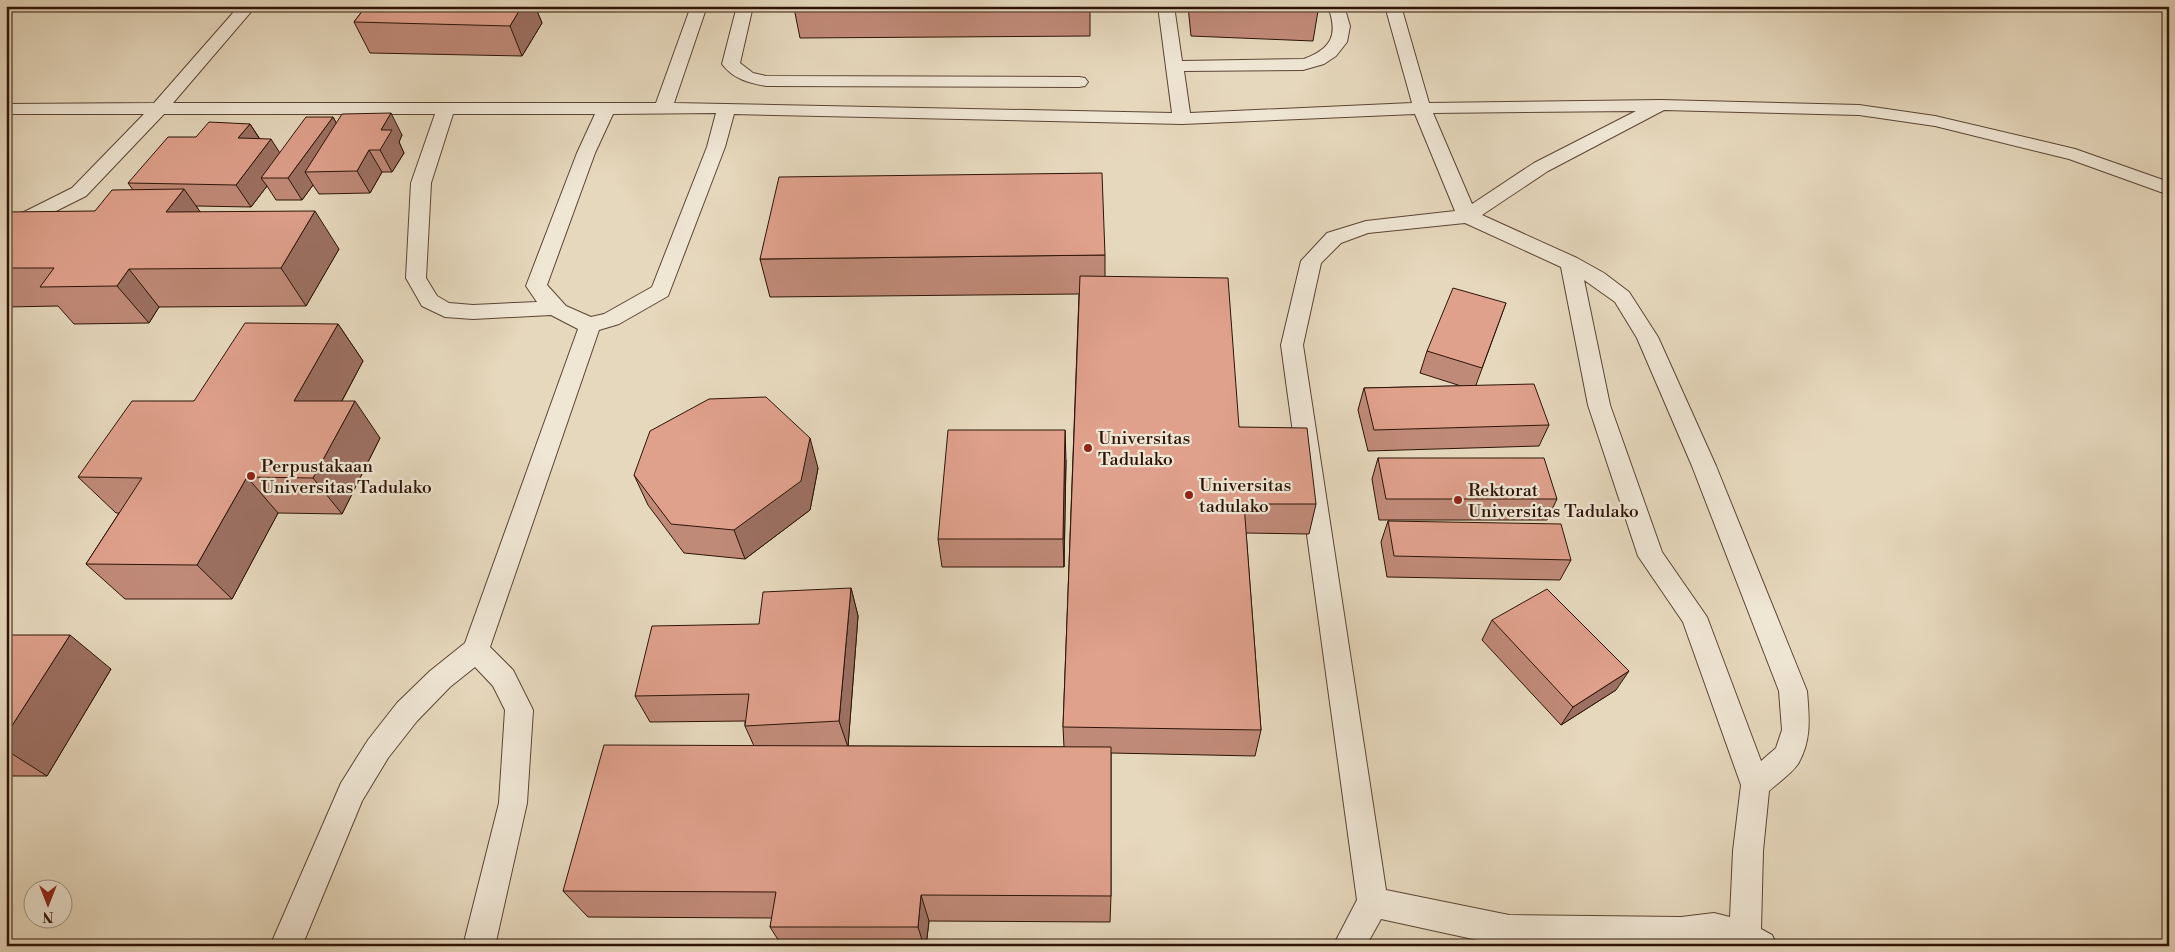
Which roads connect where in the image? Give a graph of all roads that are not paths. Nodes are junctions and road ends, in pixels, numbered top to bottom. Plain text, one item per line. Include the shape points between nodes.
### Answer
1 (248, 6) edge
2 (699, 6) edge
3 (745, 6) edge
4 (1166, 6) edge
5 (1336, 6) edge
6 (1393, 6) edge
7 (1174, 66) junction
8 (1080, 82) dead end
9 (1661, 105) junction
10 (160, 108) junction
11 (446, 108) junction
12 (606, 108) junction
13 (663, 108) junction
14 (726, 108) junction
15 (1422, 108) junction
16 (6, 109) edge
17 (1182, 119) junction
18 (2169, 189) edge
19 (1467, 216) junction
20 (6, 224) edge
21 (1570, 263) junction
22 (554, 308) junction
23 (590, 325) junction
24 (476, 650) junction
25 (1755, 785) junction
26 (1373, 902) junction
27 (1684, 939) edge
28 (1753, 941) edge
29 (286, 946) edge
30 (479, 946) edge
31 (1349, 946) edge

1 - 10 lane
2 - 13 lane
3 - 8 lane via 731,64 749,78
4 - 7 lane
5 - 7 lane via 1342,25 1337,46 1320,61
6 - 15 lane
7 - 17 lane
9 - 15 lane
9 - 18 lane via 1859,110 1935,121 2074,155
9 - 19 lane via 1541,167
10 - 11 lane
10 - 16 lane
10 - 20 lane via 79,192 31,216
11 - 12 lane
11 - 22 lane via 421,183 416,278 428,300 445,310 473,312
12 - 13 lane
12 - 22 lane via 586,152 536,286
13 - 14 lane
14 - 17 lane
14 - 23 lane via 716,146 661,291 611,319
15 - 17 lane
15 - 19 lane
19 - 21 lane
19 - 26 lane via 1366,227 1334,238 1311,261 1292,345
21 - 25 lane via 1599,406 1651,556 1694,617
21 - 25 lane via 1622,297 1647,337 1704,466 1793,691 1796,730 1787,756
22 - 23 lane via 570,319
23 - 24 lane
24 - 29 lane via 414,705 378,749 351,793
24 - 30 lane via 503,678 519,710 513,804
25 - 28 lane via 1748,851
26 - 27 lane via 1509,931
26 - 31 lane
27 - 28 lane via 1714,928

